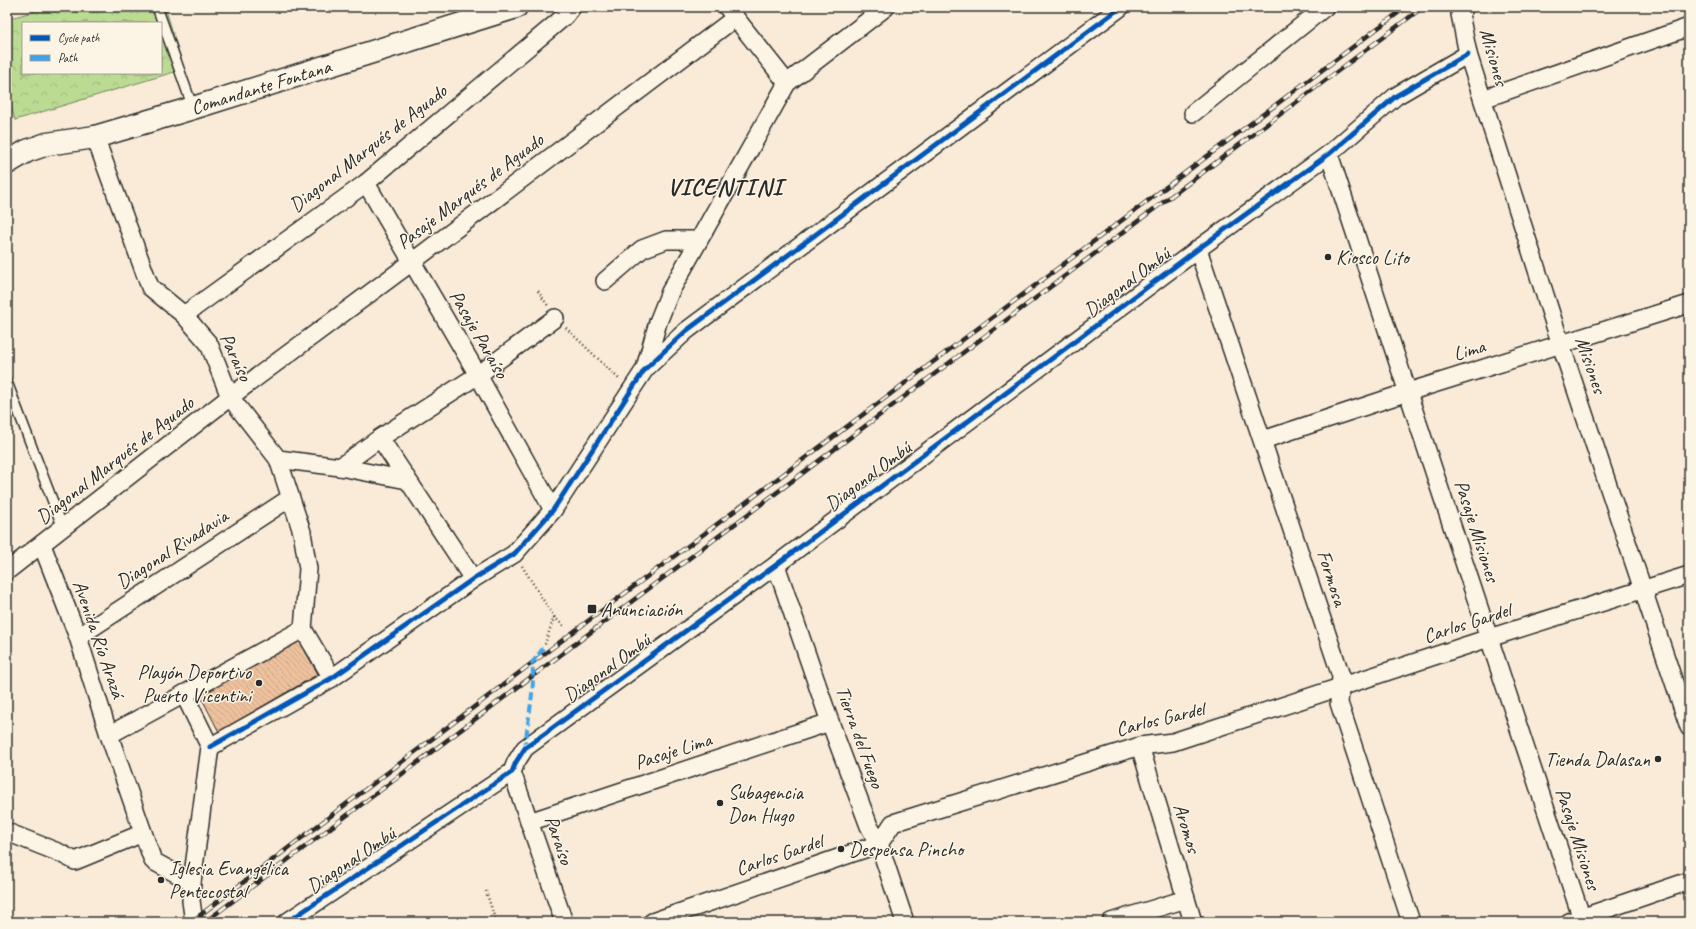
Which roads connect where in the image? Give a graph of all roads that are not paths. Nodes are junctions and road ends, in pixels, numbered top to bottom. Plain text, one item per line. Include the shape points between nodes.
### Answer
1 (157, 7) edge
2 (516, 7) edge
3 (572, 7) edge
4 (886, 7) edge
5 (1121, 7) edge
6 (1325, 7) edge
7 (1462, 11) edge
8 (731, 13) edge
9 (1689, 27) edge
10 (1468, 54) junction
11 (787, 83) junction
12 (1483, 98) junction
13 (193, 108) junction
14 (1193, 113) dead end
15 (94, 137) junction
16 (1329, 154) junction
17 (7, 164) edge
18 (366, 183) junction
19 (698, 240) junction
20 (1198, 249) junction
21 (412, 262) junction
22 (605, 281) dead end
23 (1689, 304) edge
24 (184, 315) junction
25 (555, 318) road end
26 (1561, 345) junction
27 (645, 369) junction
28 (478, 375) junction
29 (7, 382) edge
30 (1408, 392) junction
31 (230, 397) junction
32 (380, 438) junction
33 (1263, 440) junction
34 (278, 459) junction
35 (340, 467) junction
36 (407, 480) junction
37 (290, 498) junction
38 (553, 510) junction
39 (63, 528) junction
40 (42, 545) junction
41 (776, 566) junction
42 (7, 571) edge
43 (1689, 575) edge
44 (473, 579) junction
45 (1644, 590) junction
46 (303, 628) junction
47 (78, 637) junction
48 (1489, 638) junction
49 (332, 678) junction
50 (1340, 687) junction
51 (184, 694) junction
52 (830, 722) junction
53 (1689, 727) edge
54 (109, 735) junction
55 (1140, 746) junction
56 (210, 747) junction
57 (512, 772) junction
58 (529, 822) junction
59 (7, 832) edge
60 (142, 833) junction
61 (879, 844) junction
62 (192, 882) junction
63 (1689, 882) edge
64 (1186, 899) junction
65 (1578, 921) edge
66 (194, 922) edge
67 (287, 922) edge
68 (564, 922) edge
69 (652, 922) edge
70 (905, 922) edge
71 (1111, 922) edge
72 (1193, 922) edge
73 (1412, 922) edge

1 - 13 lane
2 - 13 street, Comandante Fontana
3 - 18 street, Diagonal Marqués de Aguado via 565,16
4 - 11 street
5 - 27 street via 686,331
6 - 14 street
7 - 10 street, Misiones
8 - 11 street
8 - 21 street, Pasaje Marqués de Aguado
9 - 12 street
10 - 12 street, Misiones
10 - 16 street, Diagonal Ombú via 1396,96
11 - 19 street
12 - 26 street, Misiones
13 - 15 street, Comandante Fontana
15 - 17 street, Comandante Fontana via 47,144 27,151
15 - 24 street, Paraíso via 150,287
16 - 20 street, Diagonal Ombú
16 - 30 street, Pasaje Misiones
18 - 21 street, Pasaje Paraíso
18 - 24 street, Diagonal Marqués de Aguado
19 - 22 street via 666,240 642,249
19 - 27 street via 658,322
20 - 33 street, Formosa
20 - 41 street, Diagonal Ombú
21 - 28 street, Pasaje Paraíso
21 - 31 street, Pasaje Marqués de Aguado
23 - 26 street, Lima
24 - 31 street, Paraíso via 209,344
25 - 28 street
26 - 30 street, Lima
26 - 45 street, Misiones
27 - 38 street
28 - 32 street
28 - 38 street, Pasaje Paraíso
29 - 39 lane
30 - 33 street, Lima
30 - 48 street, Pasaje Misiones
31 - 34 street, Paraíso
31 - 39 street, Diagonal Marqués de Aguado
32 - 35 street
32 - 36 street
33 - 50 street, Formosa via 1341,676
34 - 35 street
34 - 37 street
35 - 36 street
36 - 44 street
37 - 46 street via 302,532 308,569
37 - 47 street, Diagonal Rivadavia
38 - 44 street via 514,554
39 - 40 street, Diagonal Marqués de Aguado
40 - 42 street, Diagonal Marqués de Aguado
40 - 47 street, Avenida Río Arazá
41 - 52 street, Tierra del Fuego
41 - 57 street, Diagonal Ombú via 525,748
43 - 45 street, Carlos Gardel
44 - 49 street
45 - 48 street, Carlos Gardel
45 - 53 street, Misiones
46 - 49 street
46 - 51 street
47 - 54 street, Avenida Río Arazá
48 - 50 street, Carlos Gardel
48 - 65 street, Pasaje Misiones
49 - 56 street
50 - 55 street, Carlos Gardel via 1173,742
50 - 73 street, Formosa via 1339,703
51 - 54 street
51 - 56 street
52 - 58 street, Pasaje Lima
52 - 61 street, Tierra del Fuego via 869,826
54 - 60 street, Avenida Río Arazá
55 - 61 street, Carlos Gardel via 894,822
55 - 64 street, Aromos
56 - 62 street
57 - 58 street, Paraíso
57 - 67 street, Diagonal Ombú
58 - 68 street, Paraíso
59 - 60 street via 75,861
60 - 62 street, Avenida Río Arazá via 153,860
61 - 69 street, Carlos Gardel
61 - 70 street, Tierra del Fuego
62 - 66 street
63 - 65 street
64 - 71 street
64 - 72 street, Aromos

